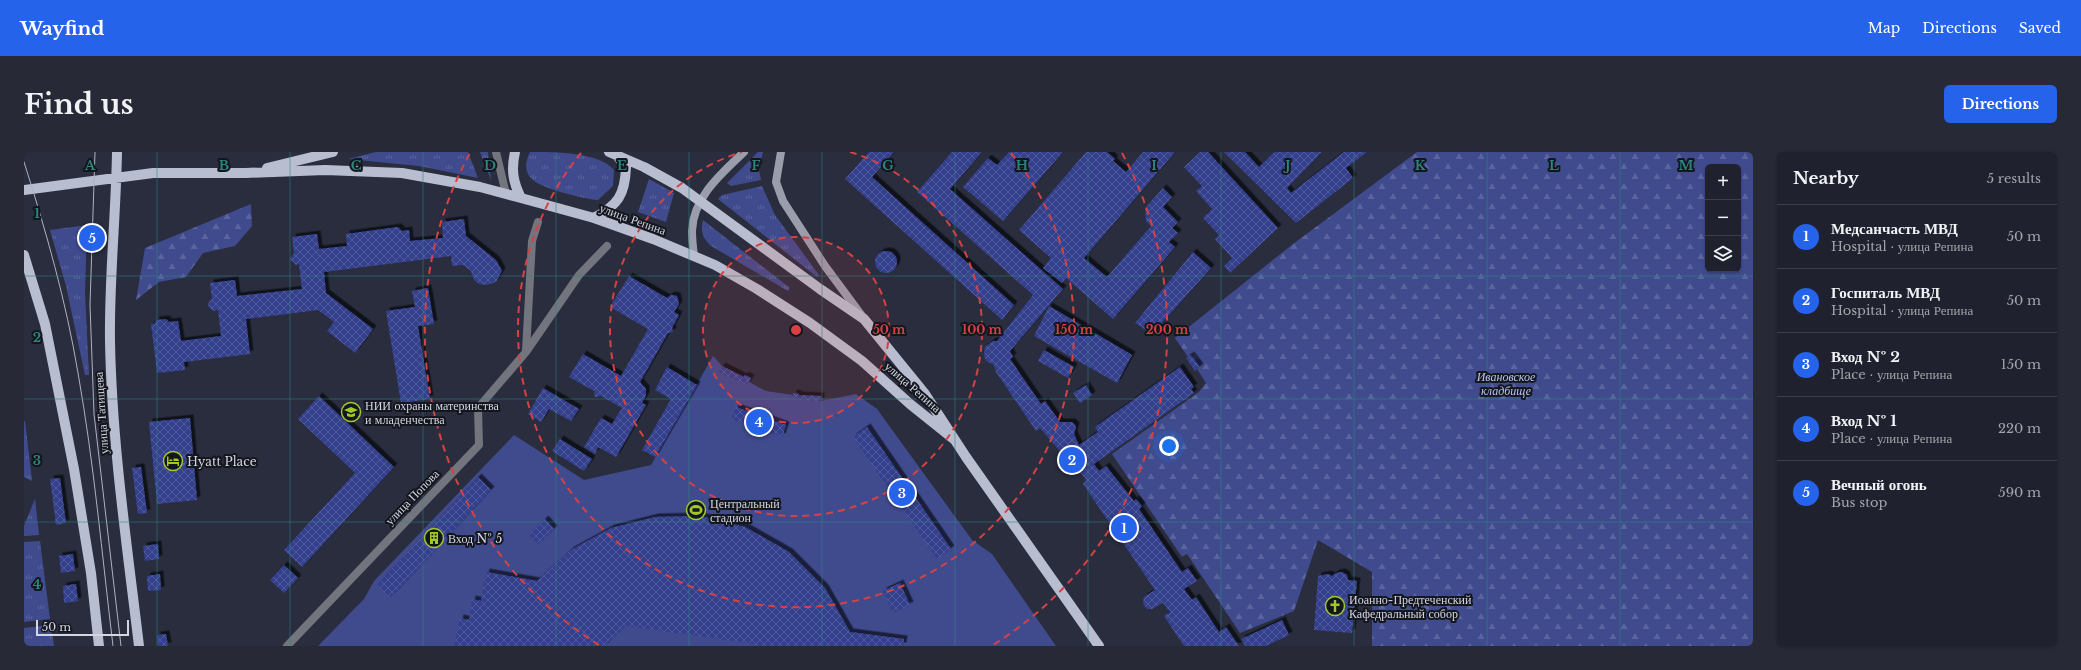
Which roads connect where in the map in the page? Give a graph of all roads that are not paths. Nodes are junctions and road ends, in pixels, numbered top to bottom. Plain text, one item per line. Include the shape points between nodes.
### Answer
1 (117, 152) edge
2 (333, 152) edge
3 (496, 152) edge
4 (516, 152) edge
5 (744, 152) edge
6 (781, 152) edge
7 (613, 154) edge
8 (246, 173) junction
9 (117, 177) junction
10 (24, 190) edge
11 (506, 194) junction
12 (521, 198) junction
13 (700, 202) junction
14 (594, 218) junction
15 (538, 222) dead end
16 (607, 246) dead end
17 (24, 255) edge
18 (694, 256) junction
19 (864, 319) junction
20 (526, 352) junction
21 (956, 440) junction
22 (99, 646) edge
23 (139, 646) edge
24 (287, 646) edge
25 (1099, 646) edge

1 - 9 main road, улица Татищева
2 - 8 main road, улица Репина
3 - 11 street
4 - 12 main road via 512,166 513,178
5 - 13 main road via 715,180
6 - 19 main road, улица Репина via 776,182 783,201 825,266
7 - 13 main road, улица Репина via 644,167 682,188
7 - 14 main road via 626,167 623,190 610,210
8 - 9 main road, улица Репина via 153,172
8 - 11 main road, улица Репина via 325,170 402,173
9 - 10 main road, улица Репина
9 - 23 main road, улица Татищева via 110,306 112,397
11 - 12 main road, улица Репина
12 - 14 main road, улица Репина
13 - 18 main road via 695,212 692,231
13 - 19 main road, улица Репина
14 - 18 main road, улица Репина
15 - 20 street via 532,241
16 - 20 street, улица Попова via 579,275
17 - 22 main road via 45,324 74,469 91,572
18 - 21 main road, улица Репина via 757,289 810,323 862,361 910,404
19 - 21 main road, улица Репина via 925,394
20 - 24 street, улица Попова via 478,408 479,445
21 - 25 main road, улица Репина

